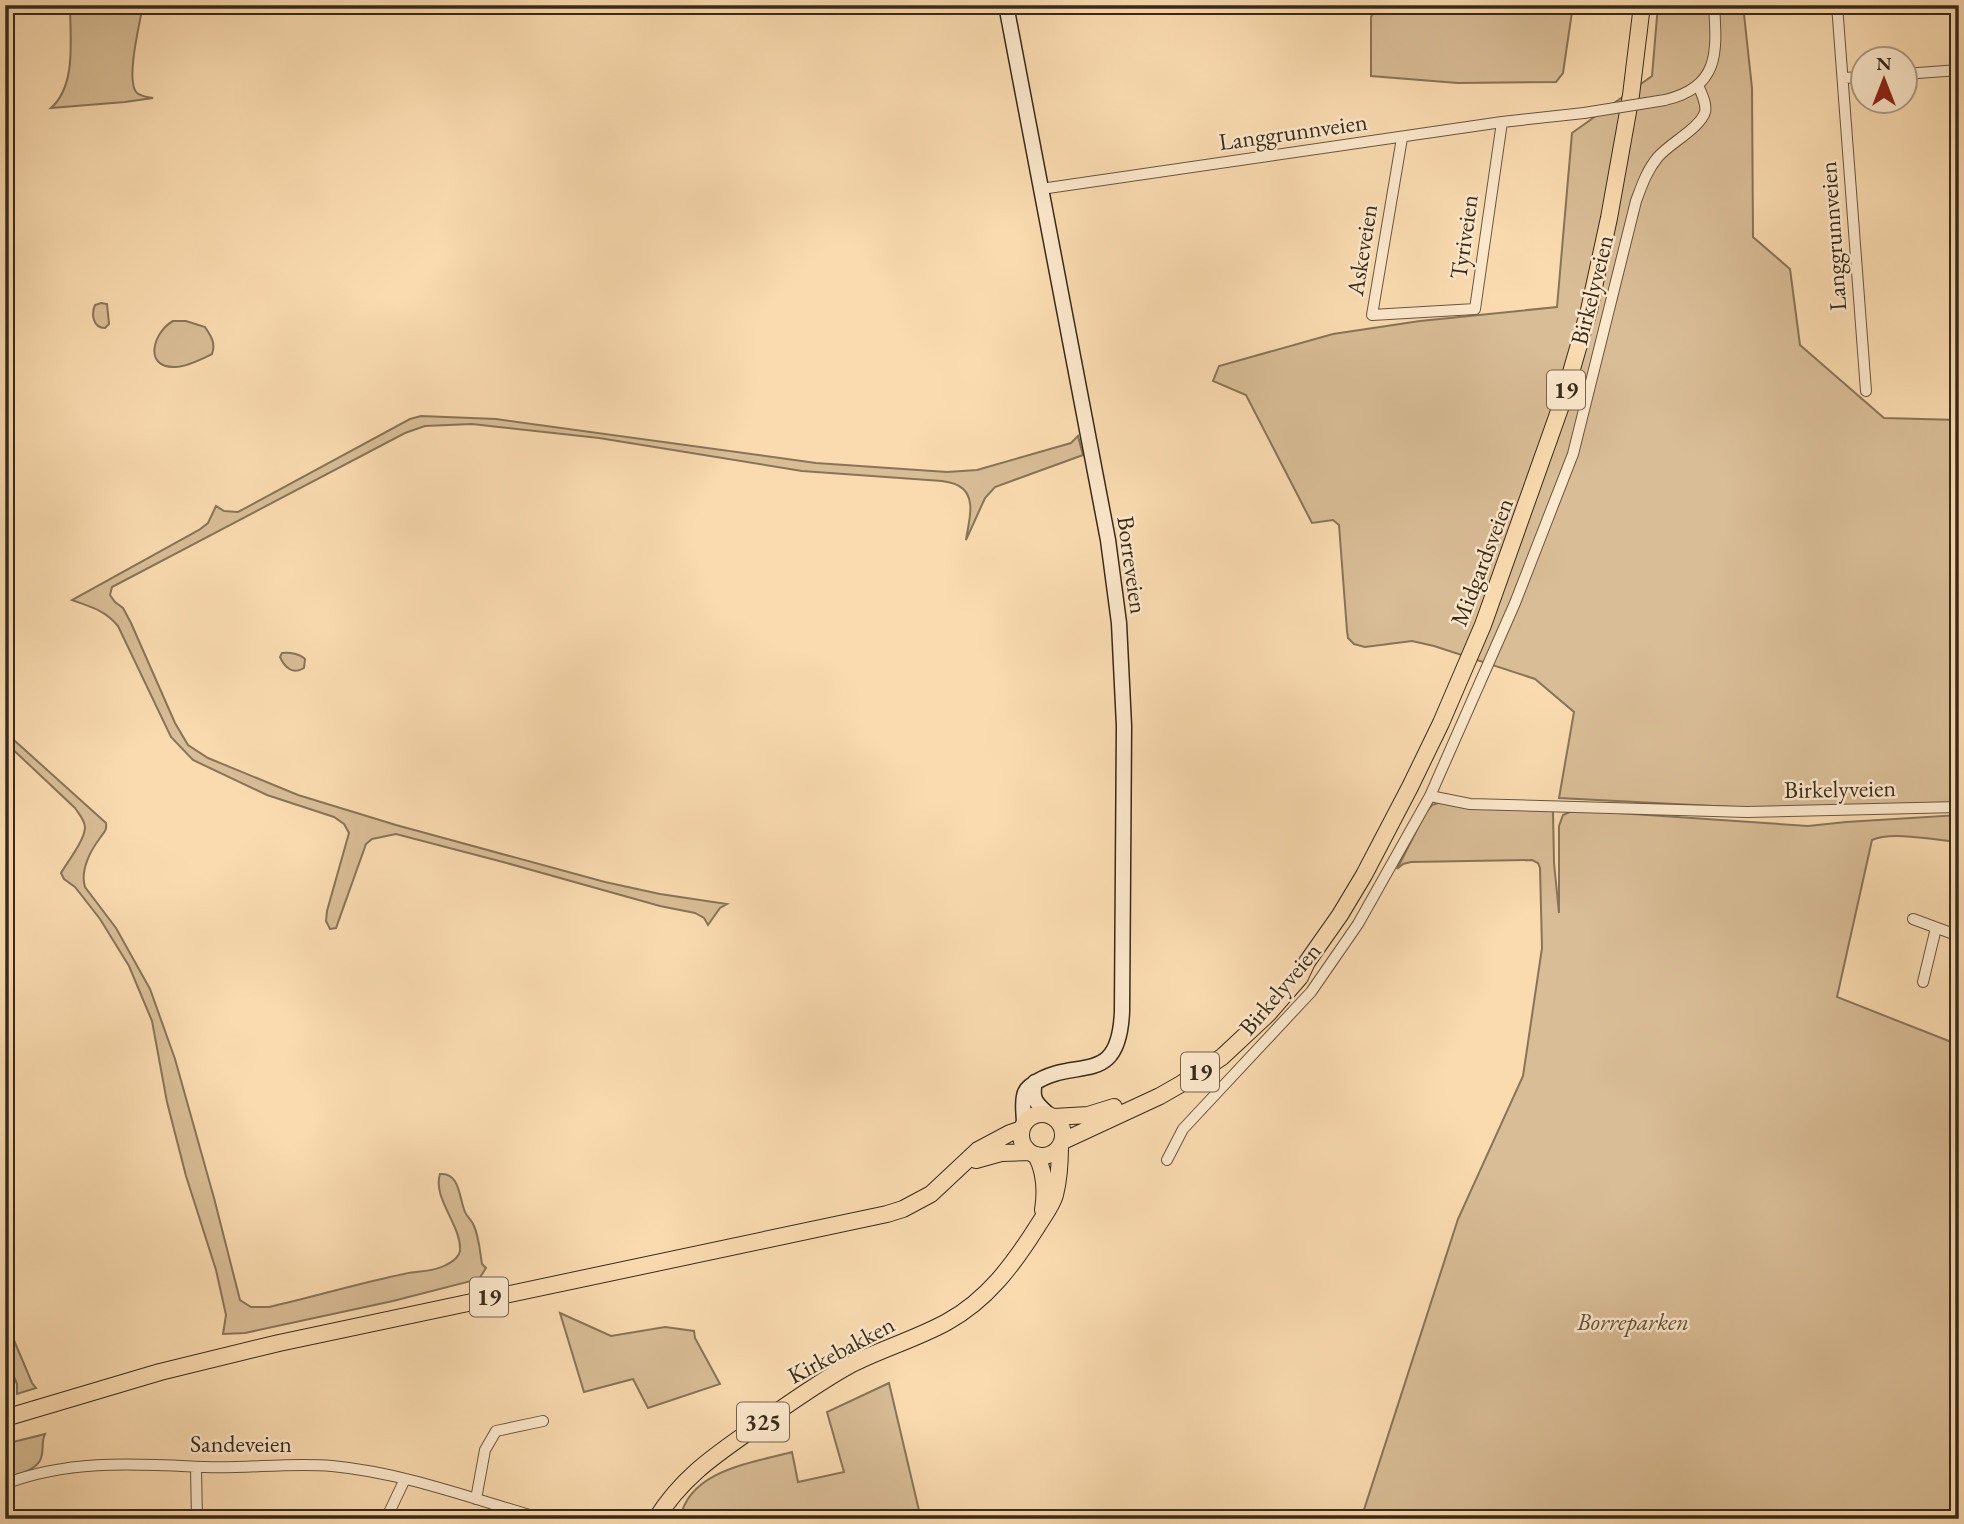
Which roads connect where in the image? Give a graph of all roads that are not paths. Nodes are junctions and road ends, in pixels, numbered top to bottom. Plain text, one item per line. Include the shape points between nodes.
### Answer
1 (1006, 5) edge
2 (1632, 5) edge
3 (1643, 5) edge
4 (1714, 5) edge
5 (1837, 5) edge
6 (1959, 70) edge
7 (1918, 73) edge
8 (1843, 78) junction
9 (1848, 78) edge
10 (1698, 85) junction
11 (1502, 122) junction
12 (1402, 138) junction
13 (1620, 146) junction
14 (1041, 189) junction
15 (1427, 312) joint
16 (1866, 391) dead end
17 (1430, 796) junction
18 (1959, 807) edge
19 (1913, 919) dead end
20 (1936, 928) junction
21 (1959, 936) edge
22 (1307, 962) junction
23 (1923, 982) dead end
24 (1035, 1082) junction
25 (1051, 1116) junction
26 (1023, 1126) junction
27 (1061, 1144) junction
28 (1033, 1154) junction
29 (1167, 1160) dead end
30 (964, 1165) junction
31 (1042, 1219) junction
32 (5, 1418) edge
33 (542, 1421) dead end
34 (196, 1467) junction
35 (405, 1479) junction
36 (5, 1484) edge
37 (476, 1499) junction
38 (197, 1519) edge
39 (386, 1519) edge
40 (543, 1519) edge
41 (656, 1519) edge

1 - 14 main road, Borreveien
2 - 13 main road, Midgardsveien / 19
3 - 13 main road, Midgardsveien / 19
4 - 10 street via 1715,54
5 - 8 street, Langgrunnveien
6 - 7 street
8 - 9 street
8 - 16 street, Langgrunnveien
10 - 11 street, Langgrunnveien, bridge via 1665,100
10 - 17 street, Birkelyveien via 1705,113 1656,159 1645,176 1573,454 1515,603
11 - 12 street, Langgrunnveien
11 - 15 street, Tyriveien via 1475,309
12 - 14 street, Langgrunnveien
12 - 15 street, Askeveien via 1372,316
13 - 22 main road, Midgardsveien / 19 via 1609,218 1580,343 1483,625 1397,812 1358,885
14 - 24 main road, Borreveien via 1113,576 1124,713 1124,828 1120,1037 1098,1065
17 - 18 street, Birkelyveien via 1470,804 1747,812
17 - 29 street, Birkelyveien via 1358,924 1311,992 1183,1129
19 - 20 street
20 - 21 street
20 - 23 street
22 - 25 main road, Midgardsveien / 19 via 1233,1036 1171,1081 1100,1112
22 - 27 main road, Midgardsveien / 19 via 1268,1014 1206,1069
24 - 25 main road via 1036,1103
24 - 26 main road via 1024,1096
25 - 26 main road, 19 via 1034,1116
25 - 27 main road via 1063,1128
26 - 28 main road via 1022,1141
26 - 30 main road, 19 via 978,1150
27 - 28 main road, 19 via 1049,1155
27 - 31 main road, Kirkebakken / 325 via 1054,1197
28 - 30 main road, 19 via 1001,1153
28 - 31 main road via 1045,1181
30 - 32 main road, 19 via 931,1194 887,1214 279,1343
31 - 41 main road, Kirkebakken / 325 via 997,1283 966,1310 850,1365 805,1392 691,1475
33 - 37 street via 496,1431 485,1450
34 - 35 street, Sandeveien via 330,1466
34 - 36 street, Sandeveien via 78,1466
34 - 38 street
35 - 37 street, Sandeveien
35 - 39 street
37 - 40 street, Sandeveien

